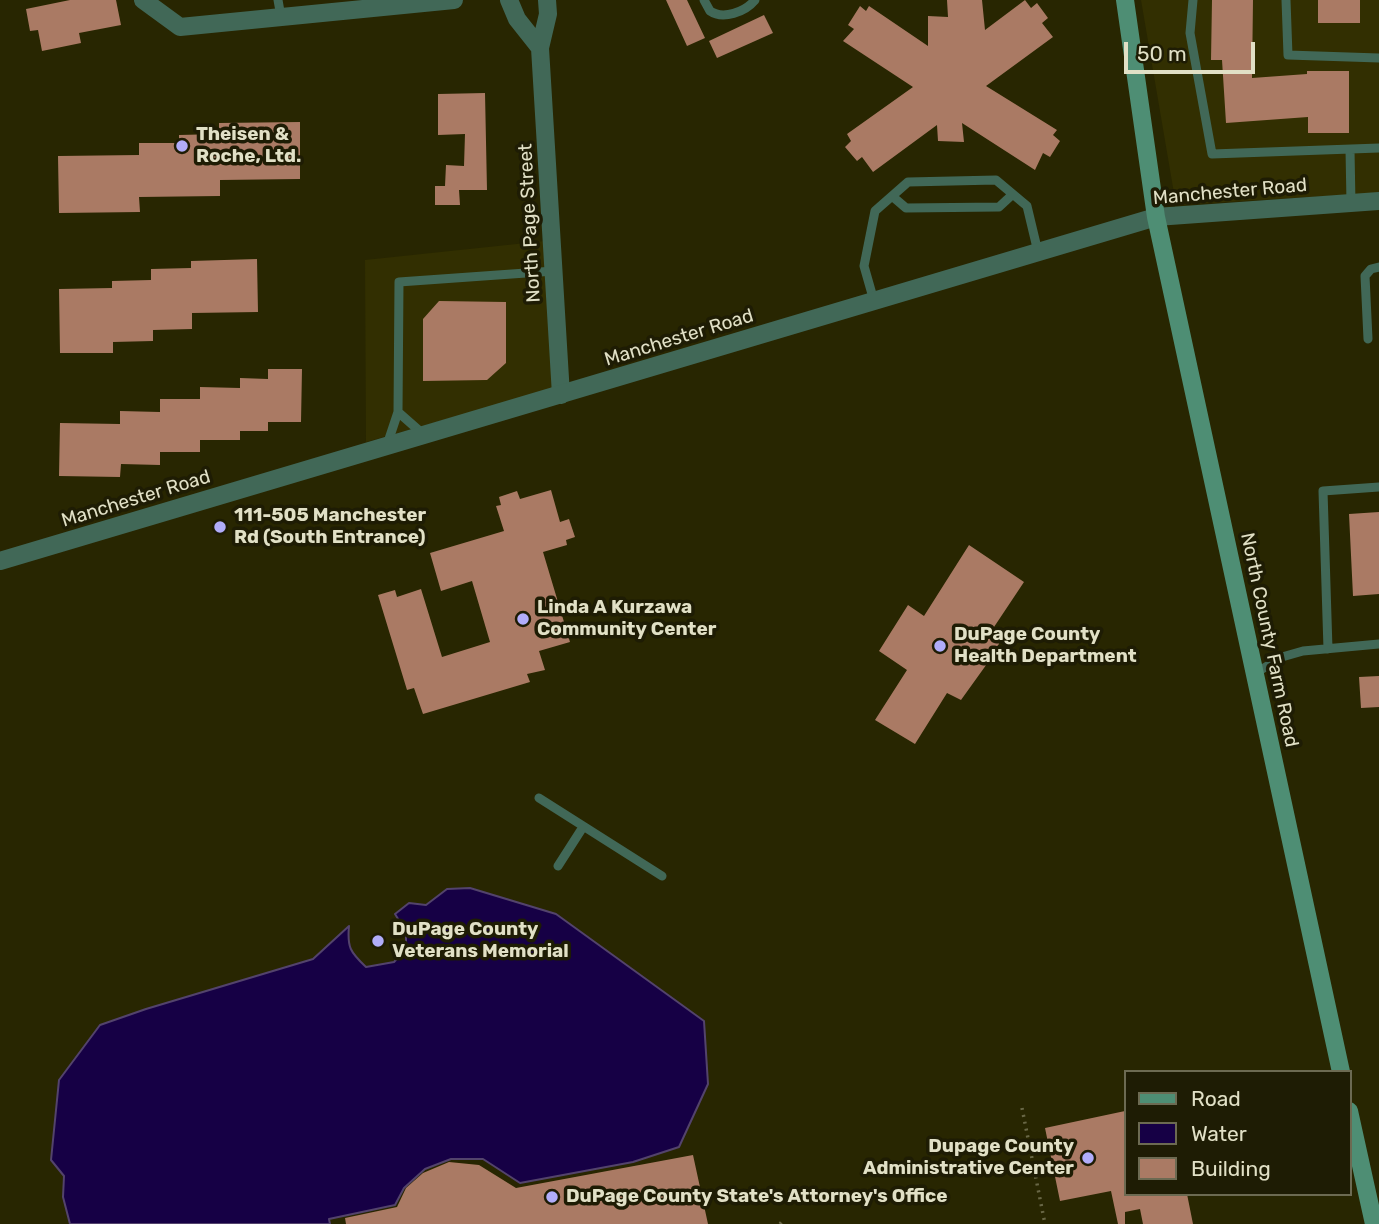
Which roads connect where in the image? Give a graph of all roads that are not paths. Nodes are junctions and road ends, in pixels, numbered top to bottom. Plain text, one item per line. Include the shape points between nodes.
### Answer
1 (144, 0) edge
2 (454, 0) edge
3 (509, 0) edge
4 (547, 0) edge
5 (704, 0) edge
6 (755, 0) edge
7 (1125, 0) edge
8 (1193, 0) edge
9 (1286, 0) edge
10 (280, 8) edge
11 (540, 48) junction
12 (1379, 58) edge
13 (1379, 148) edge
14 (1350, 150) junction
15 (1013, 194) junction
16 (892, 196) junction
17 (1379, 201) edge
18 (1352, 203) junction
19 (1156, 217) junction
20 (1038, 252) junction
21 (1379, 267) edge
22 (554, 271) junction
23 (874, 301) junction
24 (1368, 339) dead end
25 (561, 395) junction
26 (398, 412) junction
27 (424, 435) junction
28 (386, 447) junction
29 (1379, 487) edge
30 (0, 561) edge
31 (1379, 644) edge
32 (1328, 649) junction
33 (1255, 674) junction
34 (539, 798) dead end
35 (583, 827) junction
36 (558, 866) dead end
37 (662, 876) dead end
38 (1341, 1070) edge
39 (1351, 1120) edge
40 (1374, 1224) edge

1 - 10 street via 180,27
2 - 10 street
3 - 11 street via 517,19
4 - 11 street, North Page Street
5 - 6 lane via 710,12 721,16
7 - 19 main road, North County Farm Road
8 - 14 lane via 1190,33 1212,154
9 - 12 lane via 1287,55
11 - 22 street, North Page Street
13 - 14 lane
14 - 18 lane
15 - 16 lane via 999,207 906,208
15 - 16 lane via 996,180 908,183
15 - 20 lane via 1027,206
16 - 23 lane via 874,211 864,266
17 - 18 street, Manchester Road
18 - 19 street, Manchester Road
19 - 20 street, Manchester Road
19 - 33 main road, North County Farm Road
20 - 23 street, Manchester Road
21 - 24 lane via 1365,276
22 - 25 street, North Page Street
22 - 26 lane via 398,282
23 - 25 street, Manchester Road
25 - 27 street, Manchester Road
26 - 27 lane
26 - 28 lane
27 - 28 street, Manchester Road
28 - 30 street, Manchester Road
29 - 32 lane via 1323,491
31 - 32 lane
32 - 33 lane via 1282,657
33 - 38 main road, North County Farm Road
34 - 35 lane
35 - 36 lane
35 - 37 lane
39 - 40 main road

